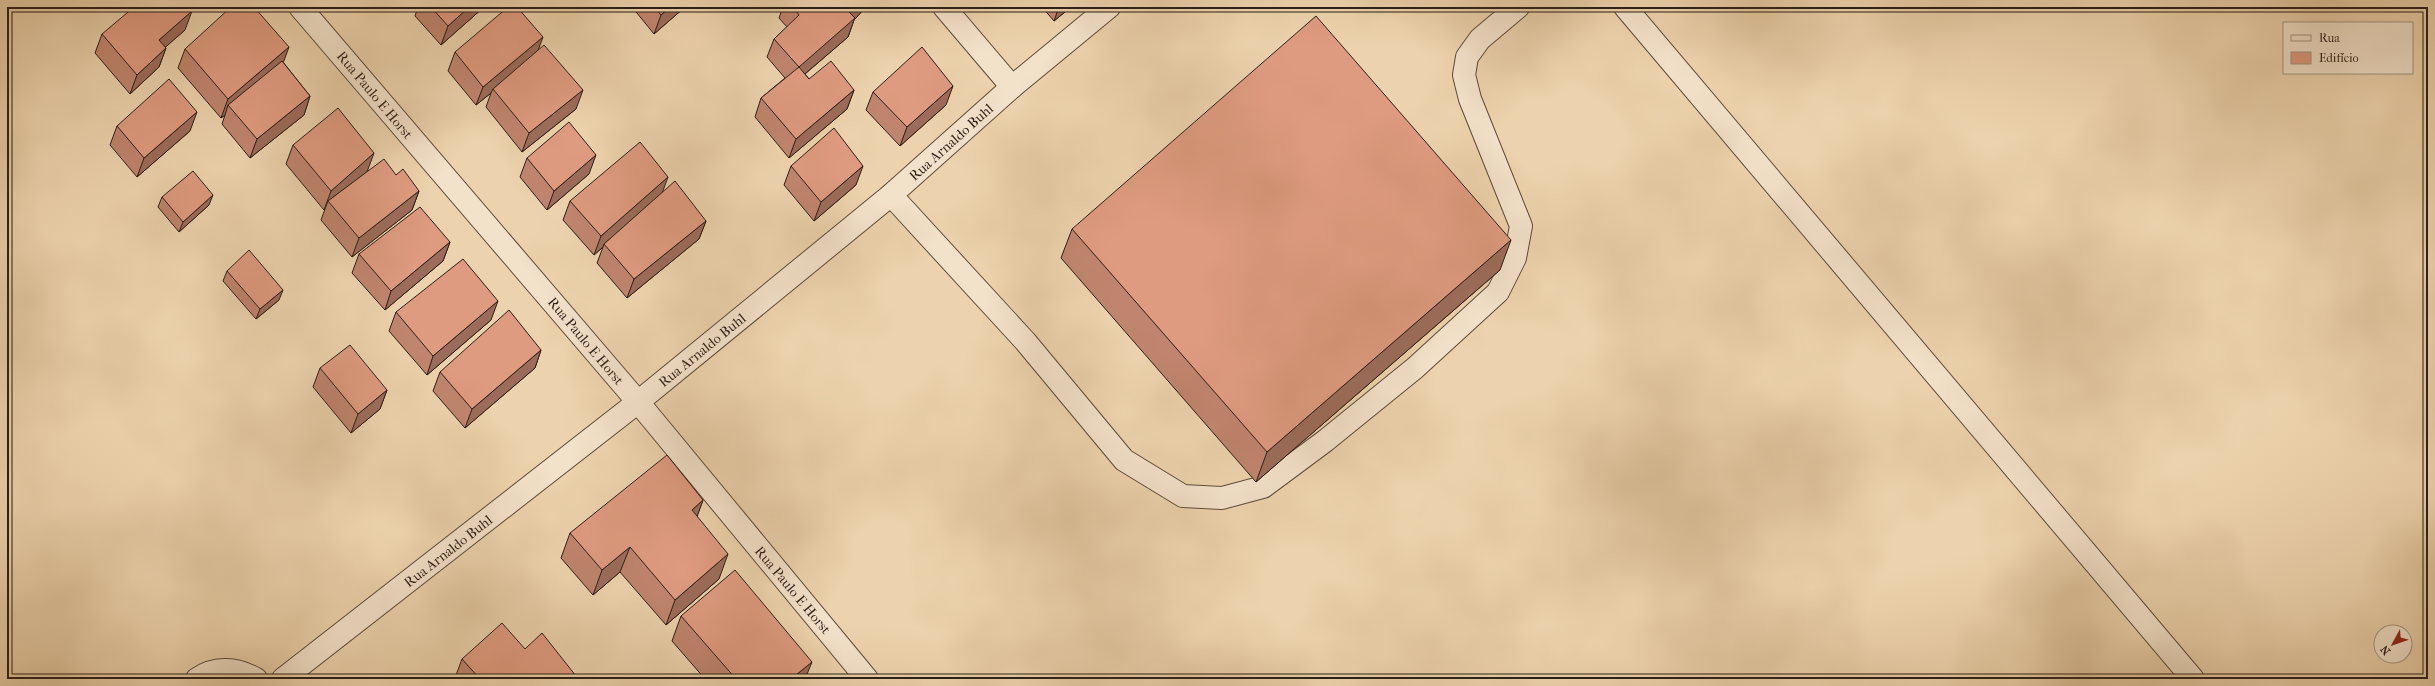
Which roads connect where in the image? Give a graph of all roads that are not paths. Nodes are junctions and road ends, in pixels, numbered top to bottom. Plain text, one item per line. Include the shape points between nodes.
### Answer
1 (300, 7) edge
2 (944, 7) edge
3 (1109, 7) edge
4 (1518, 7) edge
5 (1624, 7) edge
6 (1012, 87) junction
7 (891, 195) junction
8 (638, 402) junction
9 (197, 679) edge
10 (256, 679) edge
11 (283, 679) edge
12 (867, 679) edge
13 (2193, 679) edge

1 - 8 street, Rua Paulo E Horst
2 - 6 street
3 - 6 street, Rua Arnaldo Buhl
4 - 7 street via 1480,39 1467,56 1464,75 1470,99 1521,226 1515,258 1498,292 1415,368 1263,487 1222,498 1183,496 1124,460 1026,340
5 - 13 street
6 - 7 street, Rua Arnaldo Buhl
7 - 8 street, Rua Arnaldo Buhl
8 - 11 street, Rua Arnaldo Buhl
8 - 12 street, Rua Paulo E Horst
9 - 10 street via 208,671 240,670

